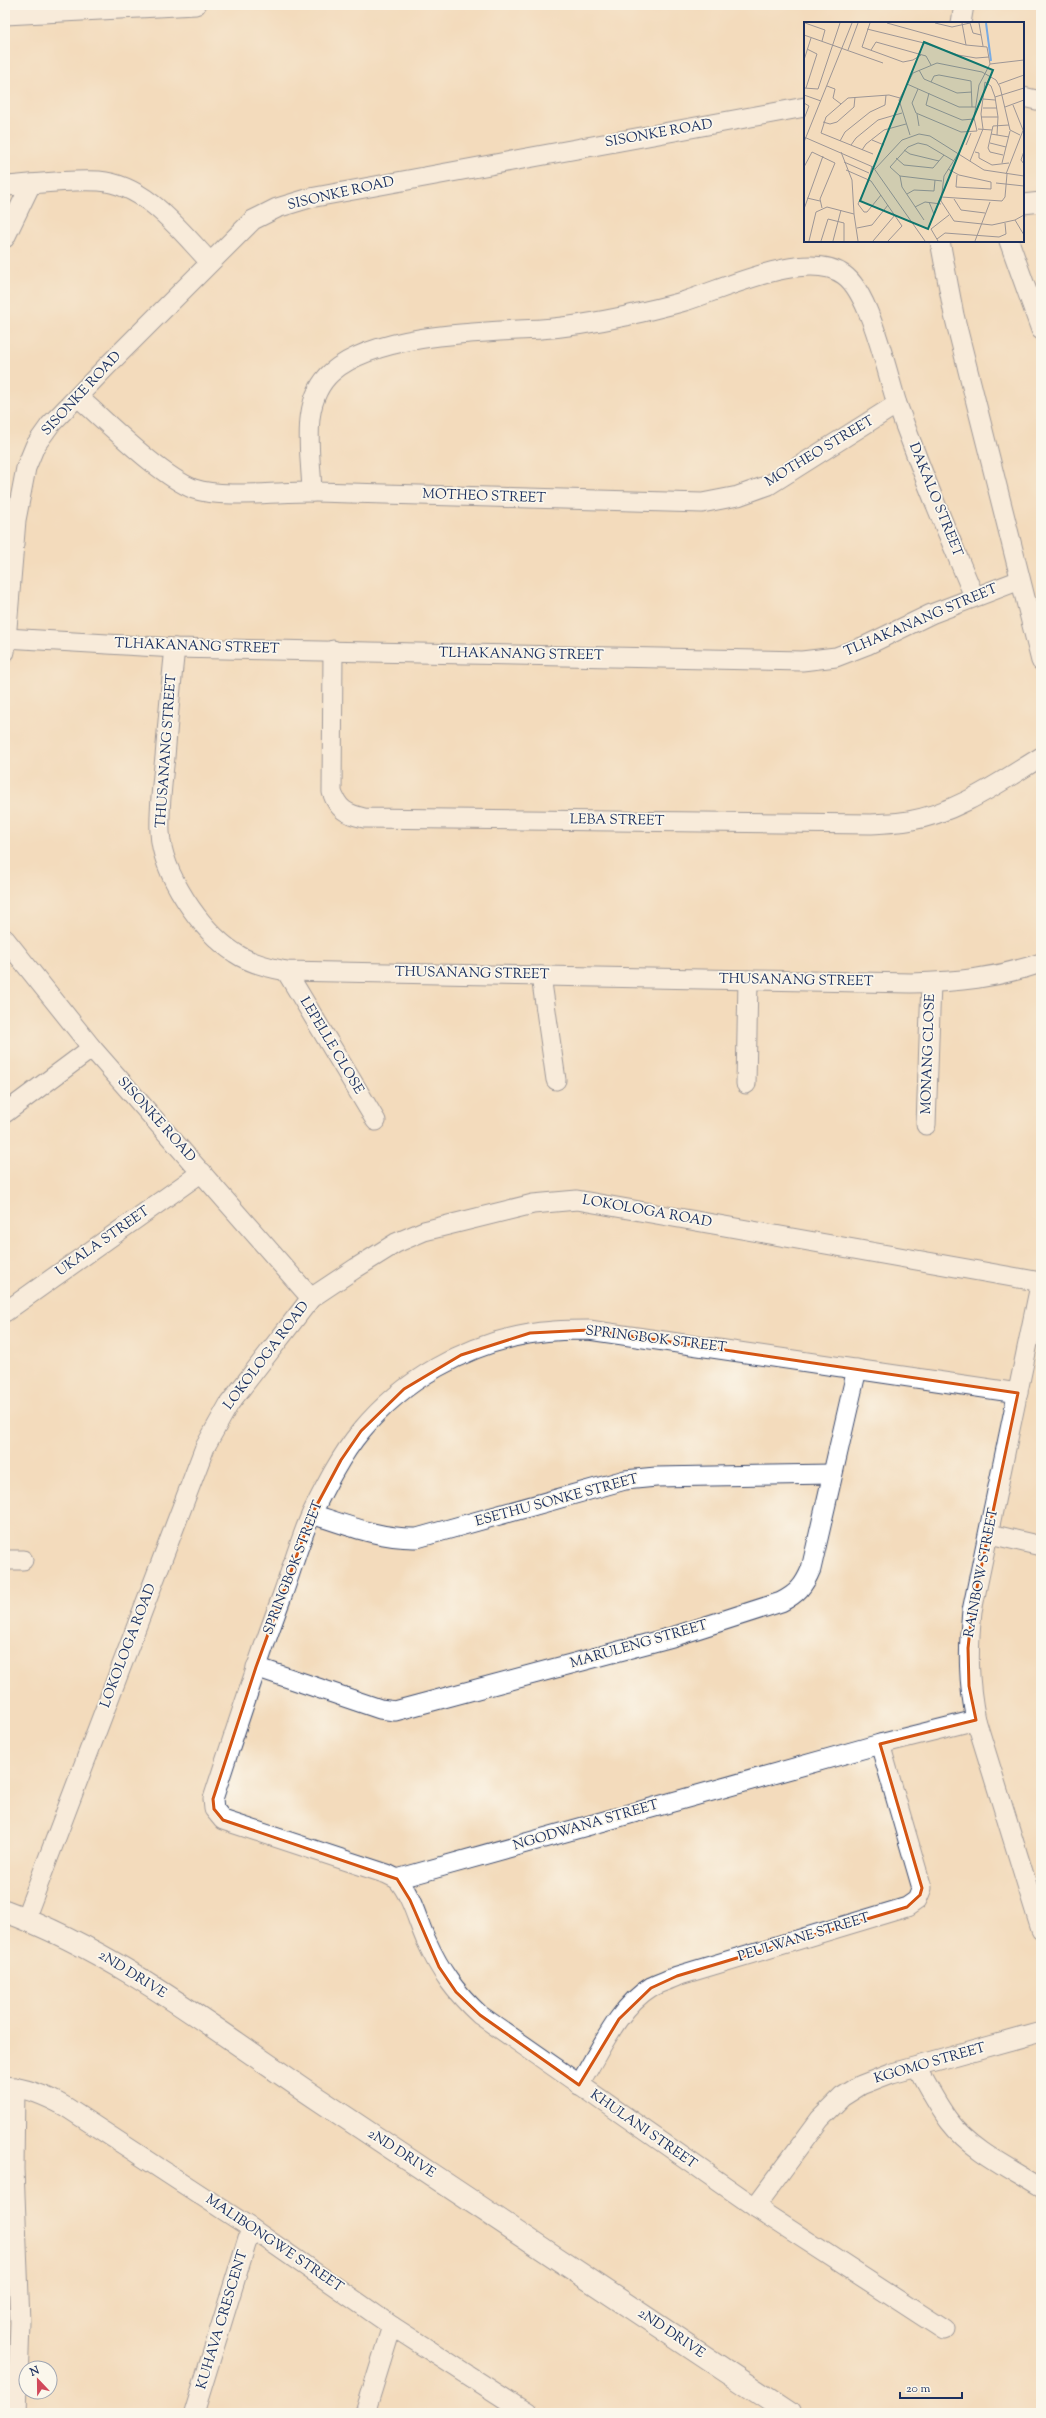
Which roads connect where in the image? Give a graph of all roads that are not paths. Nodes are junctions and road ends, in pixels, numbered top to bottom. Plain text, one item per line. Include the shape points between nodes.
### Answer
1 (196, 5) edge
2 (964, 5) edge
3 (5, 15) edge
4 (961, 22) edge
5 (1024, 97) edge
6 (1041, 101) edge
7 (804, 107) edge
8 (31, 184) junction
9 (5, 186) edge
10 (1041, 202) edge
11 (1024, 204) edge
12 (5, 238) edge
13 (940, 242) edge
14 (1009, 242) edge
15 (210, 262) junction
16 (1041, 328) edge
17 (78, 397) junction
18 (897, 404) junction
19 (312, 492) junction
20 (1020, 580) junction
21 (974, 596) junction
22 (6, 645) edge
23 (175, 648) junction
24 (333, 650) junction
25 (1041, 661) edge
26 (1041, 757) edge
27 (5, 939) edge
28 (1041, 963) edge
29 (286, 971) junction
30 (541, 976) junction
31 (748, 980) junction
32 (931, 983) junction
33 (92, 1048) junction
34 (556, 1080) dead end
35 (746, 1084) dead end
36 (5, 1113) edge
37 (376, 1122) dead end
38 (926, 1126) dead end
39 (202, 1172) junction
40 (1041, 1282) edge
41 (311, 1298) junction
42 (5, 1312) edge
43 (857, 1369) junction
44 (1018, 1393) junction
45 (832, 1474) junction
46 (312, 1514) junction
47 (990, 1534) junction
48 (1041, 1546) edge
49 (256, 1667) junction
50 (976, 1720) junction
51 (880, 1744) junction
52 (396, 1879) junction
53 (5, 1911) edge
54 (25, 1919) junction
55 (1041, 1930) edge
56 (1041, 2032) edge
57 (917, 2067) junction
58 (10, 2086) edge
59 (579, 2086) junction
60 (1041, 2188) edge
61 (755, 2207) junction
62 (251, 2228) junction
63 (392, 2326) junction
64 (944, 2330) dead end
65 (17, 2413) edge
66 (194, 2413) edge
67 (365, 2413) edge
68 (527, 2413) edge
69 (789, 2413) edge

1 - 3 street
2 - 4 street
5 - 6 street
7 - 15 street, SISONKE ROAD via 310,198 277,208 253,220
8 - 9 street
8 - 12 street
8 - 15 street via 101,181 127,188 164,215
10 - 11 street
13 - 20 street via 954,315
14 - 16 street
15 - 17 street, SISONKE ROAD
17 - 19 street, MOTHEO STREET via 162,470 196,489 223,493
17 - 22 street, SISONKE ROAD via 50,425 35,446 26,468 16,520
18 - 19 street, MOTHEO STREET via 769,485 738,496 702,503
18 - 19 street, DAKALO STREET via 876,336 853,285 846,276 834,268 796,266 682,302 625,316 544,329 450,334 366,352 330,374 312,400
18 - 21 street, DAKALO STREET via 914,452
20 - 21 street, TLHAKANANG STREET
20 - 25 street
21 - 24 street, TLHAKANANG STREET via 836,657 802,661
22 - 23 street, TLHAKANANG STREET
23 - 24 street, TLHAKANANG STREET
23 - 29 street, THUSANANG STREET via 160,799 160,833 166,865 184,897 208,929 235,953
24 - 26 street, LEBA STREET via 332,792 341,809 350,815 364,818 872,824 909,821 943,812 979,795
27 - 33 street, SISONKE ROAD
28 - 32 street, THUSANANG STREET via 1008,974 961,982
29 - 30 street, THUSANANG STREET
29 - 37 street, LEPELLE CLOSE
30 - 31 street, THUSANANG STREET
30 - 34 street
31 - 32 street, THUSANANG STREET
31 - 35 street
32 - 38 street, MONANG CLOSE
33 - 36 street
33 - 39 street, SISONKE ROAD
39 - 41 street, SISONKE ROAD
39 - 42 street, UKALA STREET
40 - 41 street, LOKOLOGA ROAD via 577,1200 533,1204 424,1231 396,1243
40 - 44 street, RAINBOW STREET
41 - 54 street, LOKOLOGA ROAD via 229,1404 205,1447
43 - 44 street, SPRINGBOK STREET
43 - 45 street, MARULENG STREET
43 - 46 street, SPRINGBOK STREET via 588,1330 530,1333 496,1342 461,1355 430,1372 382,1408 361,1431 341,1460
44 - 47 street, RAINBOW STREET
45 - 46 street, ESETHU SONKE STREET via 656,1477 625,1480 417,1538 398,1539 374,1534
45 - 49 street, MARULENG STREET via 806,1583 796,1594 781,1602 672,1636 395,1712
46 - 49 street, SPRINGBOK STREET
47 - 48 street
47 - 50 street, RAINBOW STREET via 972,1611 968,1648 969,1686
49 - 52 street, SPRINGBOK STREET via 213,1799 216,1815 223,1820
50 - 51 street, NGODWANA STREET
50 - 55 street, RAINBOW STREET
51 - 52 street, NGODWANA STREET
51 - 59 street, PEULWANE STREET via 922,1888 917,1900 907,1907 677,1976 651,1988 619,2019
52 - 59 street, KHULANI STREET via 410,1900 440,1967 456,1992 480,2015
53 - 54 street, 2ND DRIVE
54 - 69 street, 2ND DRIVE via 86,1947 143,1980
56 - 57 street, KGOMO STREET
57 - 60 street via 940,2107 963,2136
57 - 61 street, KGOMO STREET via 892,2073 862,2085 842,2097 820,2119
58 - 62 street, MALIBONGWE STREET via 48,2097 66,2107
58 - 65 street via 20,2322
59 - 61 street, KHULANI STREET
61 - 64 street, KHULANI STREET
62 - 63 street, MALIBONGWE STREET
62 - 66 street, KUHAVA CRESCENT
63 - 67 street
63 - 68 street, MALIBONGWE STREET

